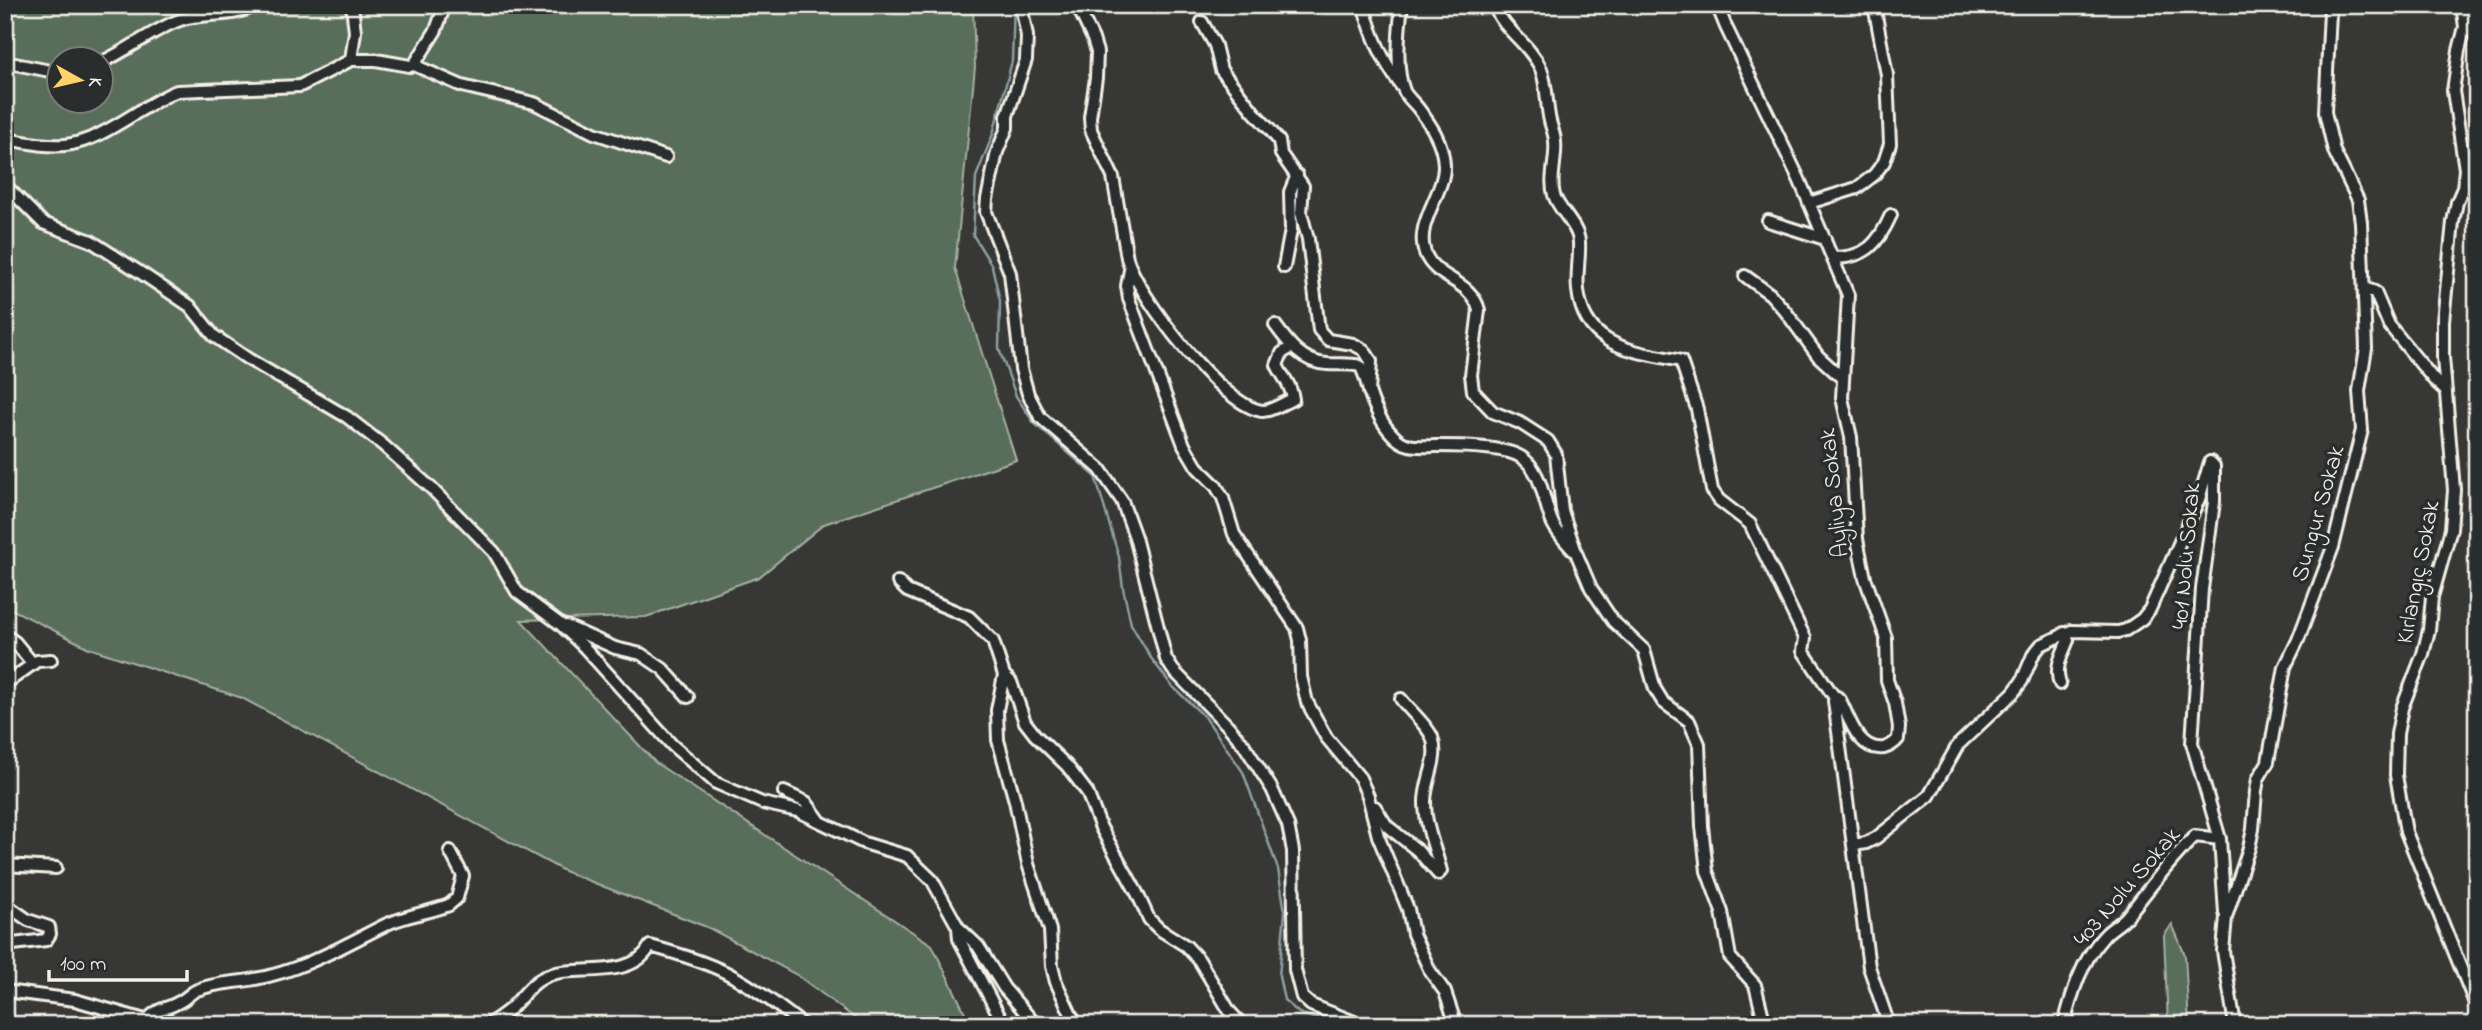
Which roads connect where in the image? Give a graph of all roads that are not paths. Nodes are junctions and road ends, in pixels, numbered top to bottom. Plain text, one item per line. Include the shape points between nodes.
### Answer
1 (256, 5) edge
2 (352, 5) edge
3 (445, 5) edge
4 (1021, 5) edge
5 (1077, 5) edge
6 (1363, 5) edge
7 (1402, 5) edge
8 (1494, 5) edge
9 (1717, 5) edge
10 (1874, 5) edge
11 (2327, 5) edge
12 (2462, 5) edge
13 (1202, 22) dead end
14 (116, 55) edge
15 (351, 60) junction
16 (5, 62) edge
17 (414, 65) junction
18 (46, 70) edge
19 (1405, 91) junction
20 (5, 139) edge
21 (666, 157) dead end
22 (1297, 175) junction
23 (5, 186) edge
24 (1809, 203) junction
25 (1891, 215) dead end
26 (1768, 221) dead end
27 (1825, 239) junction
28 (1833, 258) junction
29 (1284, 267) dead end
30 (1130, 270) junction
31 (1745, 276) dead end
32 (2364, 288) junction
33 (1275, 325) dead end
34 (1292, 347) junction
35 (1842, 378) junction
36 (1369, 391) junction
37 (2446, 391) junction
38 (1577, 555) junction
39 (898, 582) dead end
40 (560, 624) junction
41 (2064, 634) junction
42 (5, 635) edge
43 (51, 660) dead end
44 (33, 664) junction
45 (1004, 675) junction
46 (5, 684) edge
47 (2060, 684) dead end
48 (688, 697) dead end
49 (1835, 698) junction
50 (1401, 699) dead end
51 (784, 792) dead end
52 (1368, 796) junction
53 (820, 821) junction
54 (2220, 839) junction
55 (1854, 845) junction
56 (450, 851) dead end
57 (5, 865) edge
58 (56, 869) dead end
59 (5, 904) edge
60 (2226, 918) junction
61 (958, 927) junction
62 (5, 945) edge
63 (5, 990) edge
64 (2477, 1008) edge
65 (148, 1020) junction
66 (186, 1025) edge
67 (488, 1025) edge
68 (803, 1025) edge
69 (1004, 1025) edge
70 (1036, 1025) edge
71 (1076, 1025) edge
72 (1242, 1025) edge
73 (1362, 1025) edge
74 (1456, 1025) edge
75 (1765, 1025) edge
76 (1889, 1025) edge
77 (2064, 1025) edge
78 (2235, 1025) edge

1 - 14 street via 247,11 181,20
2 - 15 street
3 - 17 street
4 - 73 street via 1026,60 997,152 986,212 1010,273 1028,394 1040,417 1100,469 1122,501 1166,659 1228,726 1272,789 1288,825 1293,851 1296,970 1302,998
5 - 30 street via 1097,52 1091,130 1113,177
6 - 19 street via 1384,63
7 - 19 street via 1397,40
8 - 49 street via 1541,68 1556,141 1554,195 1580,239 1581,314 1621,349 1681,361 1697,409 1712,490 1750,524 1805,638 1802,651
9 - 24 street, Ayliya Sokak
10 - 24 street via 1887,75 1890,144 1884,162 1857,188
11 - 32 street, Sungur Sokak via 2324,103 2334,151 2358,200
12 - 37 street, Kırlangıç Sokak via 2465,27 2453,92 2465,169 2453,222 2443,321
13 - 22 street via 1215,45 1221,70 1279,141 1281,154
15 - 17 street
15 - 20 street via 300,86 177,90 80,142 47,145
16 - 18 street
17 - 21 street via 462,86 534,103 594,133
19 - 38 street via 1440,141 1444,168 1423,232 1425,252 1433,265 1469,290 1479,310 1471,374 1474,391 1493,412 1548,441 1556,454 1562,511
22 - 29 street via 1290,192 1291,230
22 - 36 street via 1303,187 1301,214 1319,330 1328,340 1364,351 1371,362
23 - 40 street via 43,222 91,241 144,275 190,306 214,336 347,417 383,445 494,552 517,592
24 - 27 street, Ayliya Sokak
25 - 28 street via 1863,253
26 - 27 street
27 - 28 street, Ayliya Sokak
28 - 35 street, Ayliya Sokak via 1849,308
30 - 34 street via 1172,335 1241,403 1265,411 1293,398 1292,386 1277,365
30 - 52 street via 1129,299 1184,445 1216,486 1234,534 1297,628 1307,702 1318,726 1360,778
31 - 35 street via 1770,294 1818,356
32 - 37 street via 2375,292 2389,325
32 - 60 street, Sungur Sokak via 2366,348 2359,391 2362,430 2333,547 2285,667 2268,762 2258,779 2249,848
33 - 34 street
34 - 36 street via 1314,361 1360,366
35 - 49 street, Ayliya Sokak via 1860,557 1886,638 1888,685 1899,727 1896,743 1878,748 1865,743
36 - 38 street via 1384,423 1412,447 1498,450 1522,457 1538,478 1555,528
37 - 64 street, Kırlangıç Sokak via 2454,479 2451,529 2432,597 2423,654 2402,708 2396,775 2406,832
38 - 75 street via 1591,588 1613,621 1643,650 1663,702 1689,721 1699,744 1707,871 1730,957 1755,985
39 - 45 street via 907,591 969,617 993,641
40 - 48 street via 641,654 663,669
40 - 53 street via 672,746 716,783
41 - 47 street via 2068,640 2058,664
41 - 54 street, 401 Nolu Sokak via 2126,630 2151,609 2199,499 2210,462 2214,466 2214,502 2202,589 2192,743
41 - 55 street, 401 Nolu Sokak via 2041,645 2022,681 1958,745 1929,796 1876,838
42 - 44 street
43 - 44 street
44 - 46 street
45 - 71 street via 997,710 998,740 1028,864 1048,922 1056,982
45 - 72 street via 1011,682 1025,722 1087,792 1149,919 1199,960
49 - 55 street
50 - 52 street via 1427,728 1434,746 1425,804 1438,874 1383,821
51 - 53 street via 806,802
52 - 74 street via 1413,934 1445,992
53 - 61 street via 864,843 907,856 932,880
54 - 60 street, 401 Nolu Sokak
54 - 77 street, 403 Nolu Sokak via 2195,836 2126,918 2094,947 2074,987
55 - 76 street via 1869,967
56 - 65 street via 463,876 457,898 449,905 384,925 289,971 207,986 156,1011
57 - 58 street
59 - 62 street via 28,920 45,924 50,934 46,940
60 - 78 street, Sungur Sokak via 2223,951
61 - 69 street via 959,939
61 - 70 street via 978,946 1004,989
63 - 65 street via 75,1000
65 - 66 street
67 - 68 street via 544,976 631,963 646,955 650,946 726,972

